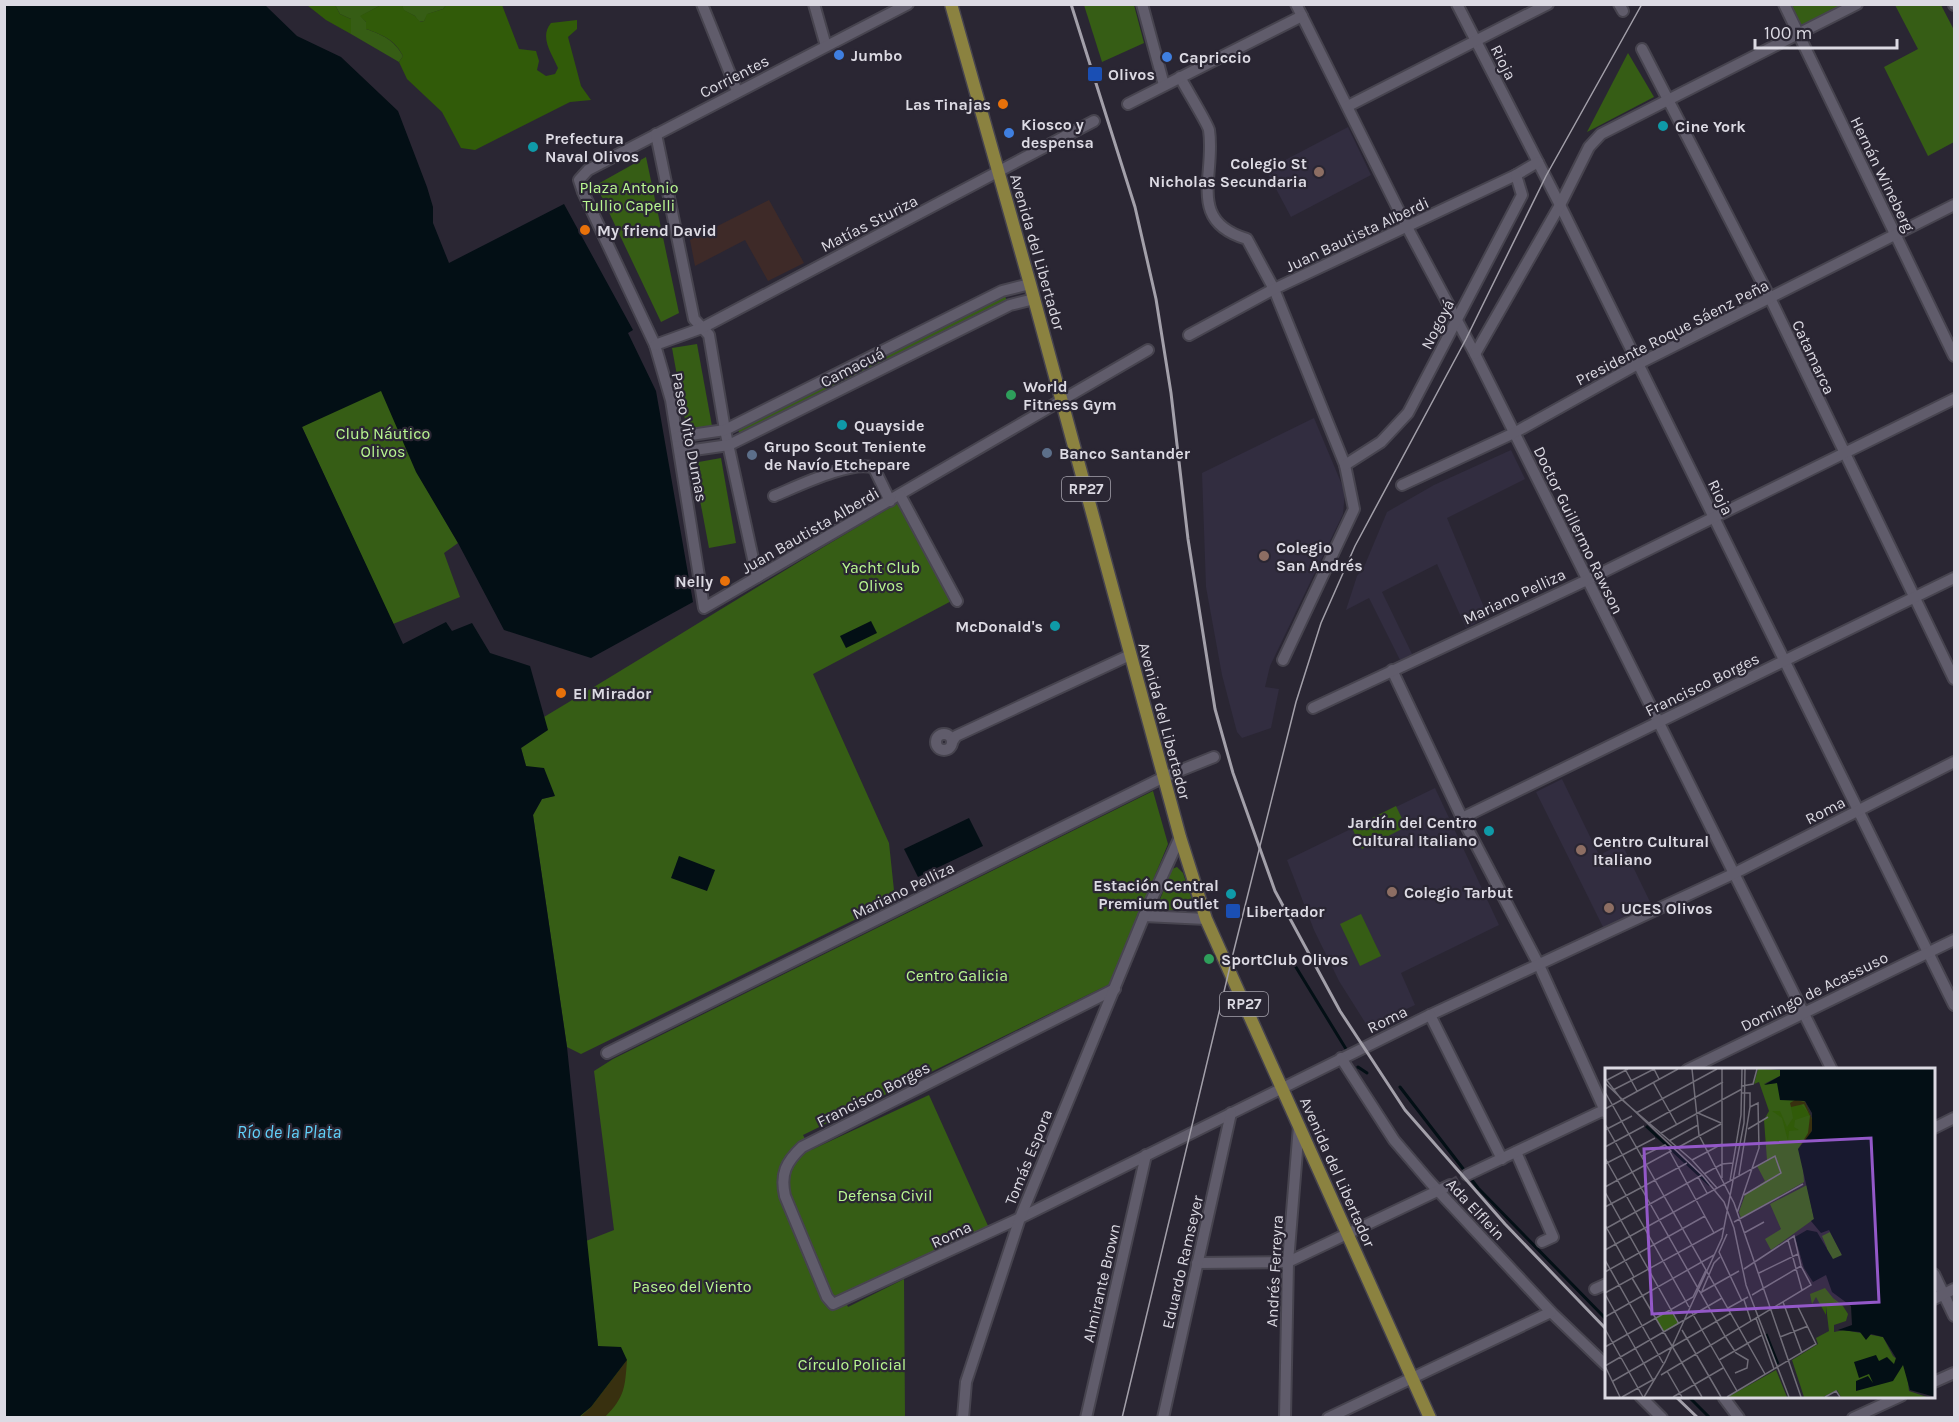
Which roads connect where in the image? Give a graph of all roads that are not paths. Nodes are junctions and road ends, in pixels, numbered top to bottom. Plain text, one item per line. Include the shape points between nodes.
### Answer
1 (702, 4) edge
2 (814, 4) edge
3 (908, 4) edge
4 (951, 4) edge
5 (1142, 4) edge
6 (1296, 4) edge
7 (1457, 4) edge
8 (1548, 4) edge
9 (1784, 4) edge
10 (1857, 4) edge
11 (1302, 16) junction
12 (1799, 35) junction
13 (1476, 41) junction
14 (826, 46) junction
15 (1642, 49) dead end
16 (1180, 77) junction
17 (1164, 85) junction
18 (737, 91) junction
19 (1669, 99) junction
20 (1128, 104) dead end
21 (1348, 106) junction
22 (1094, 121) dead end
23 (656, 134) junction
24 (1538, 162) junction
25 (999, 173) junction
26 (1516, 176) junction
27 (579, 180) joint
28 (1560, 205) junction
29 (1954, 205) edge
30 (1407, 227) junction
31 (1895, 234) junction
32 (1030, 284) junction
33 (1274, 290) junction
34 (1034, 298) junction
35 (1770, 298) junction
36 (944, 320) junction
37 (1455, 320) junction
38 (702, 328) junction
39 (950, 334) junction
40 (1189, 335) dead end
41 (655, 345) junction
42 (1148, 350) dead end
43 (1475, 354) junction
44 (1954, 356) edge
45 (1638, 364) junction
46 (810, 388) junction
47 (1954, 399) edge
48 (1063, 401) junction
49 (816, 402) junction
50 (725, 430) junction
51 (1514, 433) junction
52 (677, 437) junction
53 (729, 445) junction
54 (680, 452) junction
55 (1843, 453) junction
56 (1345, 465) junction
57 (1402, 485) dead end
58 (774, 496) dead end
59 (895, 498) junction
60 (1714, 517) junction
61 (757, 577) junction
62 (1954, 578) edge
63 (1587, 580) junction
64 (1914, 597) junction
65 (957, 601) dead end
66 (704, 608) joint
67 (1130, 655) junction
68 (1283, 660) dead end
69 (1786, 660) junction
70 (1392, 670) junction
71 (1954, 679) edge
72 (1313, 708) dead end
73 (1658, 723) junction
74 (952, 738) dead end
75 (1214, 757) dead end
76 (1954, 762) edge
77 (1164, 777) junction
78 (1858, 809) junction
79 (1462, 818) junction
80 (1180, 837) junction
81 (1733, 874) junction
82 (1144, 916) junction
83 (1206, 919) junction
84 (1954, 940) edge
85 (1928, 953) junction
86 (1539, 965) junction
87 (1114, 989) junction
88 (1954, 1005) edge
89 (1804, 1013) junction
90 (1430, 1015) junction
91 (607, 1053) dead end
92 (1341, 1058) junction
93 (1691, 1068) edge
94 (1831, 1068) edge
95 (1281, 1088) junction
96 (1605, 1109) edge
97 (1605, 1111) edge
98 (1231, 1113) junction
99 (1954, 1118) edge
100 (1299, 1125) junction
101 (1935, 1128) edge
102 (1516, 1152) junction
103 (1146, 1155) junction
104 (1502, 1159) junction
105 (1467, 1175) tunnel mouth
106 (1430, 1182) junction
107 (1450, 1185) junction
108 (1438, 1191) junction
109 (1450, 1204) junction
110 (1020, 1218) junction
111 (1348, 1233) junction
112 (1542, 1242) dead end
113 (1288, 1262) junction
114 (1197, 1263) junction
115 (1935, 1280) edge
116 (1605, 1284) edge
117 (1595, 1289) dead end
118 (1954, 1289) edge
119 (1938, 1297) edge
120 (833, 1305) joint
121 (1551, 1312) junction
122 (1954, 1316) edge
123 (1605, 1364) edge
124 (1954, 1373) edge
125 (1413, 1380) junction
126 (1935, 1382) edge
127 (1642, 1398) edge
128 (1727, 1398) edge
129 (1897, 1398) edge
130 (963, 1418) edge
131 (1086, 1418) edge
132 (1163, 1418) edge
133 (1285, 1418) edge
134 (1328, 1418) edge
135 (1430, 1418) edge
136 (1662, 1418) edge
137 (1739, 1418) edge
138 (1853, 1418) edge

1 - 18 street
2 - 14 street
3 - 14 street, Corrientes
4 - 25 main road, Avenida del Libertador / RP27
5 - 17 street
6 - 11 street, Doctor Guillermo Rawson
7 - 13 street, Rioja
8 - 13 street
9 - 12 street, Hernán Wineberg
10 - 12 street
11 - 16 street
11 - 21 street, Doctor Guillermo Rawson
12 - 19 street
12 - 31 street, Hernán Wineberg
13 - 21 street
13 - 24 street, Rioja
14 - 18 street, Corrientes
15 - 19 street, Catamarca
16 - 17 street
16 - 33 street via 1209,128 1206,203 1227,233 1247,239
17 - 20 street
18 - 23 street, Corrientes
19 - 28 street via 1601,134 1589,147
19 - 35 street, Catamarca
21 - 30 street, Doctor Guillermo Rawson
22 - 25 street, Matías Sturiza
23 - 27 street, Corrientes via 588,170
23 - 38 street via 694,319
24 - 26 street, Juan Bautista Alberdi
24 - 28 street, Rioja
25 - 32 main road, Avenida del Libertador / RP27
25 - 38 street, Matías Sturiza
26 - 30 street, Juan Bautista Alberdi
26 - 37 street, Nogoyá via 1522,195
27 - 41 street, Paseo Vito Dumas
28 - 43 street
28 - 45 street, Rioja
29 - 31 street, Presidente Roque Sáenz Peña
30 - 33 street, Juan Bautista Alberdi
30 - 37 street, Doctor Guillermo Rawson
31 - 35 street, Presidente Roque Sáenz Peña
31 - 44 street, Hernán Wineberg
32 - 34 main road, Avenida del Libertador / RP27
32 - 36 street, Camacuá via 1002,291
33 - 40 street, Juan Bautista Alberdi
33 - 56 street
34 - 39 street, Camacuá via 1010,305
34 - 48 main road, Avenida del Libertador / RP27
35 - 45 street, Presidente Roque Sáenz Peña
35 - 55 street, Catamarca
36 - 39 street
36 - 46 street, Camacuá
37 - 43 street, Doctor Guillermo Rawson
37 - 56 street, Nogoyá via 1408,413 1381,442
38 - 41 street, Matías Sturiza
38 - 50 street via 709,335
39 - 49 street, Camacuá
41 - 52 street, Paseo Vito Dumas
42 - 48 street, Juan Bautista Alberdi
43 - 51 street, Doctor Guillermo Rawson
45 - 51 street, Presidente Roque Sáenz Peña
45 - 60 street, Rioja
46 - 49 street
46 - 50 street, Camacuá
47 - 55 street, Mariano Pelliza
48 - 59 street, Juan Bautista Alberdi
48 - 67 main road, Avenida del Libertador / RP27
49 - 53 street, Camacuá
50 - 52 street, Camacuá
50 - 53 street
51 - 57 street, Presidente Roque Sáenz Peña
51 - 63 street, Doctor Guillermo Rawson
52 - 54 street, Paseo Vito Dumas
53 - 54 street, Camacuá
53 - 61 street
54 - 66 street, Paseo Vito Dumas
55 - 60 street, Mariano Pelliza
55 - 64 street, Catamarca
56 - 68 street via 1354,509
58 - 59 street via 841,470 868,466 874,468
59 - 61 street, Juan Bautista Alberdi
59 - 65 street
60 - 63 street, Mariano Pelliza
60 - 69 street, Rioja
61 - 66 street, Juan Bautista Alberdi
62 - 64 street, Francisco Borges
63 - 70 street, Mariano Pelliza
63 - 73 street, Doctor Guillermo Rawson
64 - 69 street, Francisco Borges
64 - 71 street, Catamarca
67 - 74 street
67 - 77 main road, Avenida del Libertador / RP27
69 - 73 street, Francisco Borges
69 - 78 street, Rioja
70 - 72 street, Mariano Pelliza
70 - 79 street
73 - 79 street, Francisco Borges
73 - 81 street, Doctor Guillermo Rawson
75 - 77 street, Mariano Pelliza
76 - 78 street, Roma
77 - 80 main road, Avenida del Libertador / RP27
77 - 91 street, Mariano Pelliza
78 - 81 street, Roma
78 - 85 street, Rioja
79 - 86 street
80 - 82 street, Tomás Espora
80 - 83 main road, Avenida del Libertador / RP27
81 - 86 street, Roma
81 - 89 street, Doctor Guillermo Rawson
82 - 83 street
82 - 87 street, Tomás Espora
83 - 95 main road, Avenida del Libertador / RP27
84 - 85 street, Domingo de Acassuso
85 - 88 street, Rioja
85 - 89 street, Domingo de Acassuso
86 - 90 street, Roma
86 - 96 street
87 - 110 street, Tomás Espora
87 - 120 street, Francisco Borges via 802,1147 791,1157 784,1168 785,1196
89 - 93 street, Domingo de Acassuso
89 - 94 street, Doctor Guillermo Rawson
90 - 92 street, Roma
90 - 104 street
92 - 95 street, Roma
92 - 106 street, Ada Elflein via 1394,1140
95 - 98 street, Roma
95 - 100 main road, Avenida del Libertador / RP27
97 - 102 street
98 - 103 street, Roma
98 - 114 street, Eduardo Ramseyer
99 - 101 street
100 - 111 main road, Avenida del Libertador / RP27
100 - 113 street, Andrés Ferreyra
102 - 104 street
102 - 112 street via 1553,1237
103 - 110 street, Roma
103 - 131 street, Almirante Brown
104 - 105 street
106 - 107 street
106 - 108 street, Ada Elflein
107 - 108 street
107 - 109 street
108 - 109 street, Ada Elflein
108 - 111 street
109 - 121 street, Ada Elflein
110 - 120 street, Roma
110 - 130 street, Tomás Espora via 966,1382
111 - 113 street
111 - 125 main road, Avenida del Libertador / RP27
113 - 114 street
113 - 133 street, Andrés Ferreyra
114 - 132 street, Eduardo Ramseyer
115 - 119 street
116 - 117 street
118 - 119 street
119 - 122 street
121 - 123 street, Ada Elflein
121 - 125 street
124 - 126 street
125 - 134 street
125 - 135 main road, Avenida del Libertador / RP27
127 - 136 street
128 - 137 street
129 - 138 street

